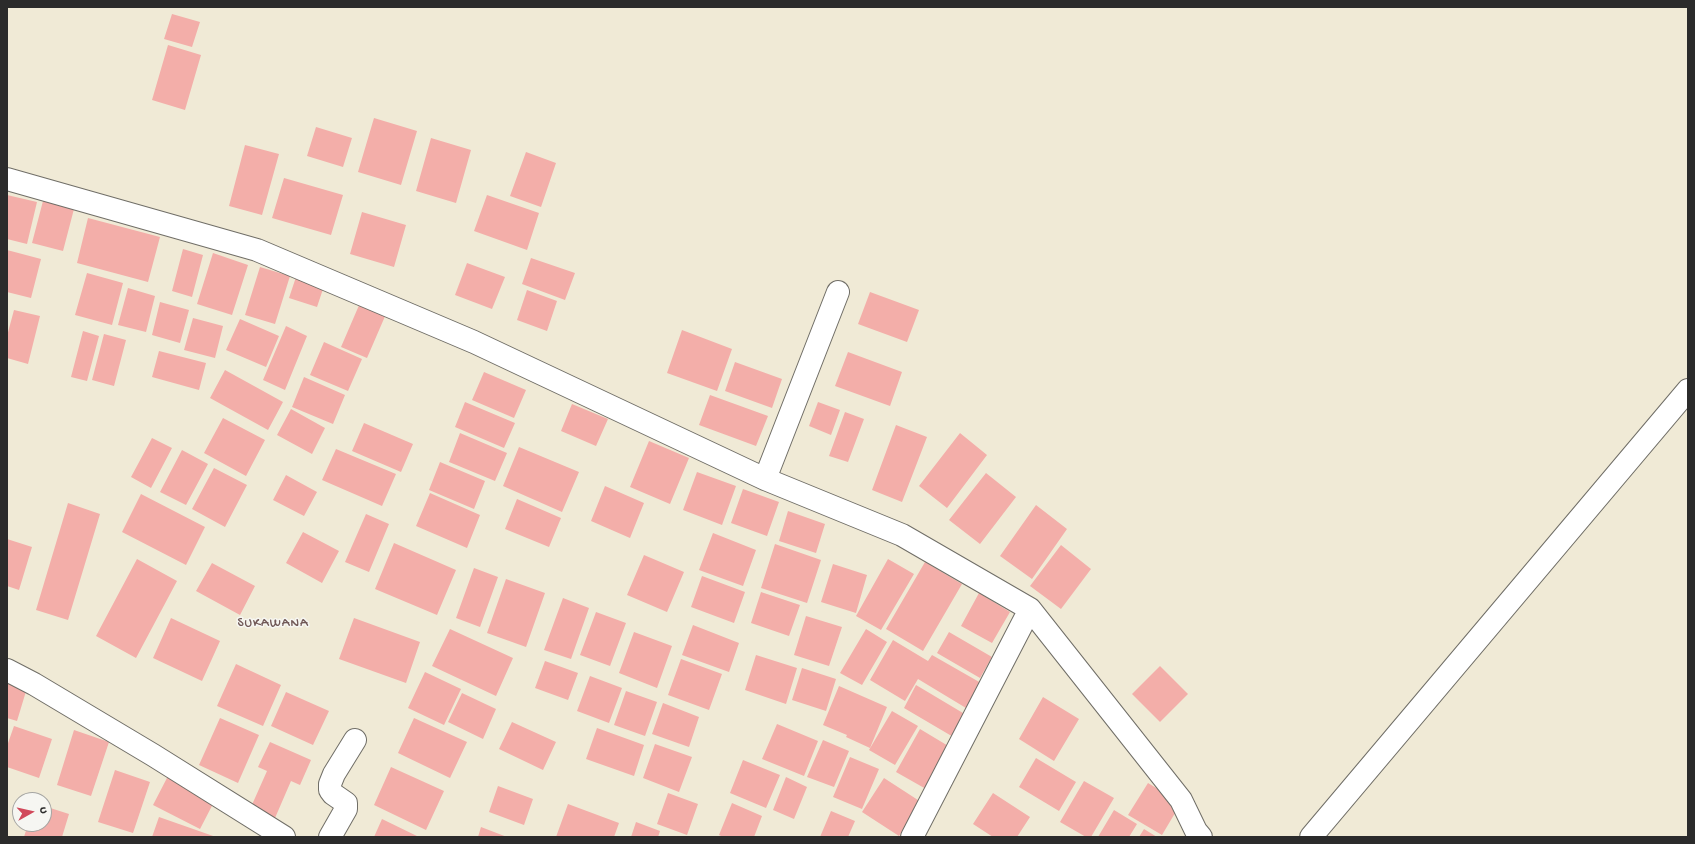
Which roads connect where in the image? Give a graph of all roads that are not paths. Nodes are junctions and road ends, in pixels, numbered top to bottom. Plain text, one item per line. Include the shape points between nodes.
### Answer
1 (7, 179) edge
2 (838, 292) dead end
3 (1688, 390) edge
4 (766, 479) junction
5 (1030, 609) junction
6 (7, 670) edge
7 (355, 740) dead end
8 (1196, 835) edge
9 (284, 837) edge
10 (330, 837) edge
11 (912, 837) edge
12 (1311, 837) edge

1 - 4 street via 257,250 474,342
2 - 4 street
3 - 12 street
4 - 5 street via 902,535
5 - 8 street via 1181,800
5 - 11 street
6 - 9 street via 140,747
7 - 10 street via 330,784 333,794 346,803 346,809

